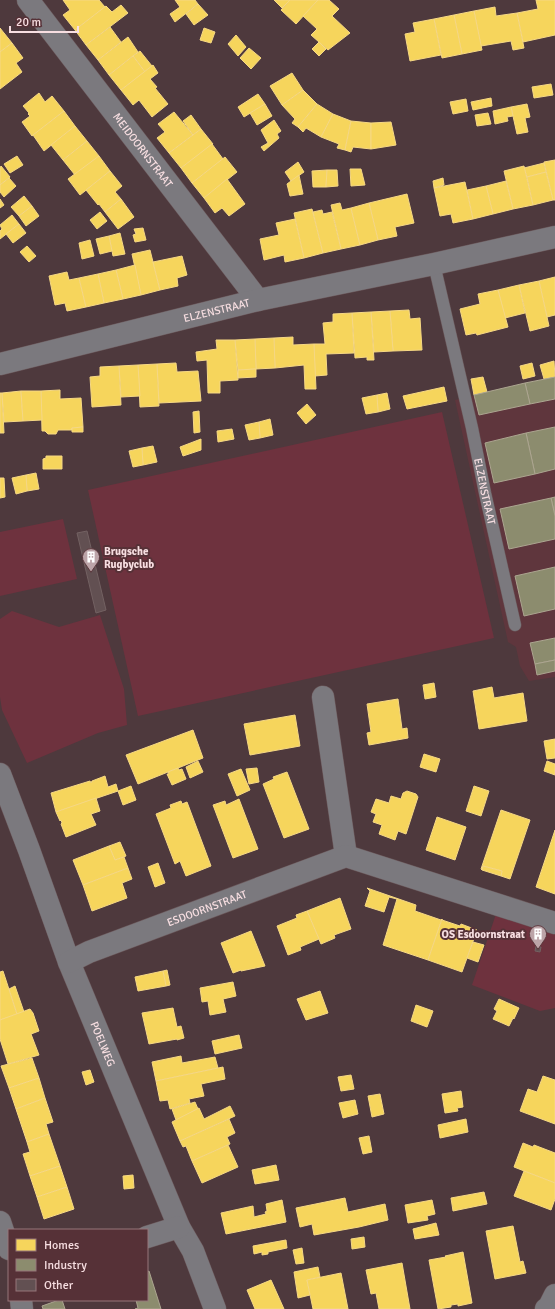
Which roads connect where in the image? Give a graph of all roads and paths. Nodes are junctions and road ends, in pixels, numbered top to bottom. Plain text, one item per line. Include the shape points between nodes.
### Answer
1 (28, 0) edge
2 (555, 237) edge
3 (434, 264) junction
4 (258, 300) junction
5 (0, 364) edge
6 (514, 625) dead end
7 (323, 697) dead end
8 (0, 774) edge
9 (346, 856) junction
10 (555, 923) edge
11 (69, 962) junction
12 (0, 1222) edge
13 (179, 1227) junction
14 (148, 1237) edge
15 (8, 1246) edge
16 (555, 1295) edge
17 (215, 1309) edge
18 (546, 1309) edge

1 - 4 street, MEIDOORNSTRAAT
2 - 3 street, ELZENSTRAAT
3 - 4 street, ELZENSTRAAT
3 - 6 lane, ELZENSTRAAT
4 - 5 street, ELZENSTRAAT
7 - 9 street
8 - 11 street, POELWEG
9 - 10 street
9 - 11 street, ESDOORNSTRAAT
11 - 13 street, POELWEG
12 - 15 street
13 - 14 street
13 - 17 street, POELWEG via 194,1251
16 - 18 street

